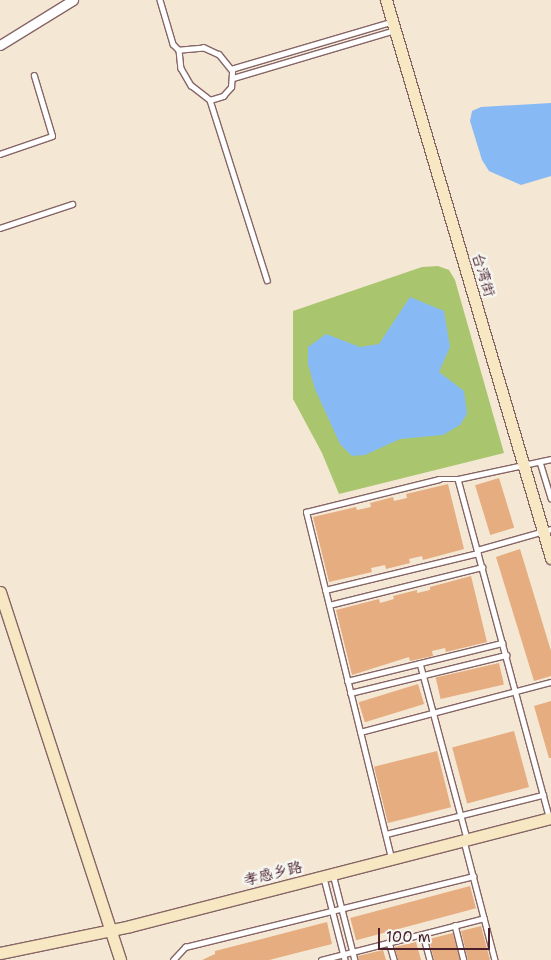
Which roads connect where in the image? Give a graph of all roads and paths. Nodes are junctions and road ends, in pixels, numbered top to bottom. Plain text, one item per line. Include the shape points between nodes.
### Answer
1 (73, 0) edge
2 (160, 0) edge
3 (386, 0) edge
4 (393, 26) junction
5 (0, 45) edge
6 (180, 50) junction
7 (231, 69) junction
8 (34, 76) dead end
9 (233, 78) junction
10 (210, 100) junction
11 (0, 154) edge
12 (72, 204) dead end
13 (0, 228) edge
14 (267, 280) dead end
15 (551, 459) edge
16 (540, 462) junction
17 (524, 466) junction
18 (458, 479) junction
19 (551, 498) edge
20 (547, 530) edge
21 (478, 551) junction
22 (551, 558) edge
23 (482, 567) junction
24 (325, 590) junction
25 (0, 592) edge
26 (329, 605) junction
27 (502, 642) junction
28 (506, 655) junction
29 (420, 663) junction
30 (424, 675) junction
31 (348, 681) junction
32 (551, 682) edge
33 (516, 692) junction
34 (350, 693) junction
35 (434, 713) junction
36 (360, 732) junction
37 (544, 796) junction
38 (461, 816) junction
39 (550, 819) edge
40 (386, 834) junction
41 (466, 841) junction
42 (392, 860) junction
43 (328, 876) junction
44 (473, 876) junction
45 (341, 908) junction
46 (332, 910) junction
47 (484, 918) junction
48 (455, 925) junction
49 (110, 930) junction
50 (423, 934) junction
51 (389, 942) junction
52 (352, 952) junction
53 (0, 953) edge
54 (343, 954) junction
55 (120, 960) edge
56 (173, 960) edge
57 (320, 960) edge
58 (345, 960) edge
59 (355, 960) edge
60 (394, 960) edge
61 (430, 960) edge
62 (464, 960) edge
63 (494, 960) edge

1 - 5 street
2 - 6 lane via 173,44
3 - 4 main road, 台湾街
4 - 7 lane
4 - 9 lane
4 - 17 main road, 台湾街
6 - 7 lane via 210,49
6 - 10 lane via 180,63 187,80
7 - 9 lane
8 - 11 lane via 52,136
9 - 10 lane via 226,93
10 - 14 lane
12 - 13 lane
15 - 16 lane
16 - 17 lane
16 - 19 lane
17 - 18 lane
17 - 20 main road, 台湾街
18 - 21 lane
18 - 24 lane via 439,479 306,512
20 - 21 lane
20 - 22 main road, 台湾街
21 - 23 lane
21 - 24 lane
23 - 26 lane
23 - 27 lane
24 - 26 lane
25 - 49 main road
26 - 31 lane
27 - 28 lane
27 - 29 lane
28 - 30 lane
28 - 33 lane
29 - 30 lane
29 - 31 lane
30 - 34 lane
30 - 35 lane
31 - 34 lane
32 - 33 lane
33 - 35 lane
33 - 37 lane
34 - 36 lane
35 - 36 lane
35 - 38 lane
36 - 40 lane
37 - 38 lane
37 - 39 lane
38 - 40 lane
38 - 41 lane
39 - 41 main road, 孝感乡路
40 - 42 lane
41 - 42 main road, 孝感乡路
41 - 44 lane
42 - 43 main road, 孝感乡路
43 - 45 lane
43 - 46 lane
43 - 49 main road, 孝感乡路
44 - 45 lane
44 - 47 lane
45 - 46 lane
45 - 52 lane
46 - 54 lane
46 - 56 lane via 185,947
47 - 48 lane
47 - 63 lane
48 - 50 lane
48 - 62 lane
49 - 53 main road, 孝感乡路
49 - 55 main road
50 - 51 lane
50 - 61 lane
51 - 52 lane
51 - 60 lane
52 - 54 lane
52 - 59 lane
54 - 57 lane
54 - 58 lane

